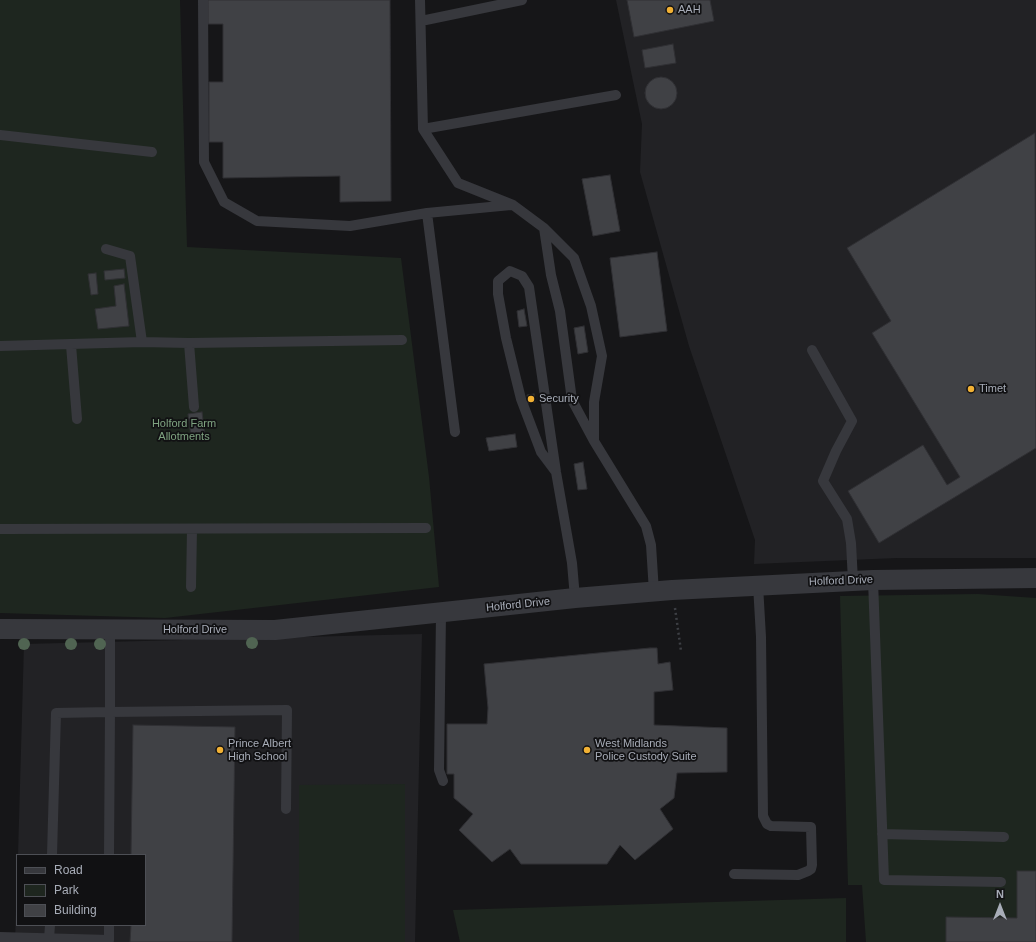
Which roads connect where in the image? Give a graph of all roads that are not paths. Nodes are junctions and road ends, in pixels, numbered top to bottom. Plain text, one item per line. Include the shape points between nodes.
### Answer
1 (203, 0) edge
2 (420, 0) edge
3 (522, 0) edge
4 (421, 21) junction
5 (616, 95) dead end
6 (423, 129) junction
7 (0, 134) edge
8 (152, 152) dead end
9 (513, 204) junction
10 (427, 213) junction
11 (544, 228) junction
12 (106, 249) dead end
13 (402, 340) dead end
14 (142, 342) junction
15 (189, 343) junction
16 (71, 345) junction
17 (0, 346) edge
18 (812, 350) dead end
19 (194, 406) dead end
20 (77, 419) dead end
21 (454, 432) dead end
22 (594, 441) junction
23 (556, 472) junction
24 (426, 528) dead end
25 (0, 529) edge
26 (192, 529) junction
27 (1036, 578) edge
28 (873, 580) junction
29 (853, 581) junction
30 (758, 585) junction
31 (191, 587) dead end
32 (663, 591) junction
33 (575, 598) junction
34 (441, 613) junction
35 (0, 629) edge
36 (110, 629) junction
37 (110, 712) junction
38 (443, 781) dead end
39 (286, 810) dead end
40 (882, 834) junction
41 (1004, 837) dead end
42 (52, 854) edge
43 (109, 854) edge
44 (734, 874) dead end
45 (1001, 882) dead end
46 (50, 926) edge
47 (109, 926) edge
48 (0, 937) edge
49 (49, 938) junction

1 - 10 lane via 204,162 224,202 257,221 272,222 350,226
2 - 4 lane
3 - 4 lane
4 - 6 lane
5 - 6 lane
6 - 9 lane via 458,183
7 - 8 lane
9 - 10 lane
9 - 11 lane
10 - 21 lane
11 - 22 lane via 551,275 560,311 572,400
11 - 22 lane via 574,258 592,306 602,356 594,402
12 - 14 lane via 130,256
13 - 15 lane
14 - 15 lane
14 - 16 lane
15 - 19 lane
16 - 17 lane
16 - 20 lane
18 - 29 lane via 852,421 823,481 847,519
22 - 32 lane via 646,526
23 - 23 lane via 541,452 521,399 506,338 498,281 510,271 522,276 529,287
23 - 33 lane via 572,563
24 - 26 lane
25 - 26 lane
26 - 31 lane
27 - 28 street, Holford Drive
28 - 29 street, Holford Drive
28 - 40 lane
29 - 30 street, Holford Drive
30 - 32 street, Holford Drive
30 - 44 lane via 763,816 771,826 811,827 812,865 808,871 798,875
32 - 33 street, Holford Drive
33 - 34 street, Holford Drive
34 - 36 street, Holford Drive via 275,630
34 - 38 lane via 439,770
35 - 36 street, Holford Drive
36 - 37 lane
37 - 39 lane via 287,710
37 - 42 lane via 56,713
37 - 43 lane
40 - 41 lane
40 - 45 lane via 884,880
46 - 49 lane
47 - 49 lane via 109,940
48 - 49 lane

